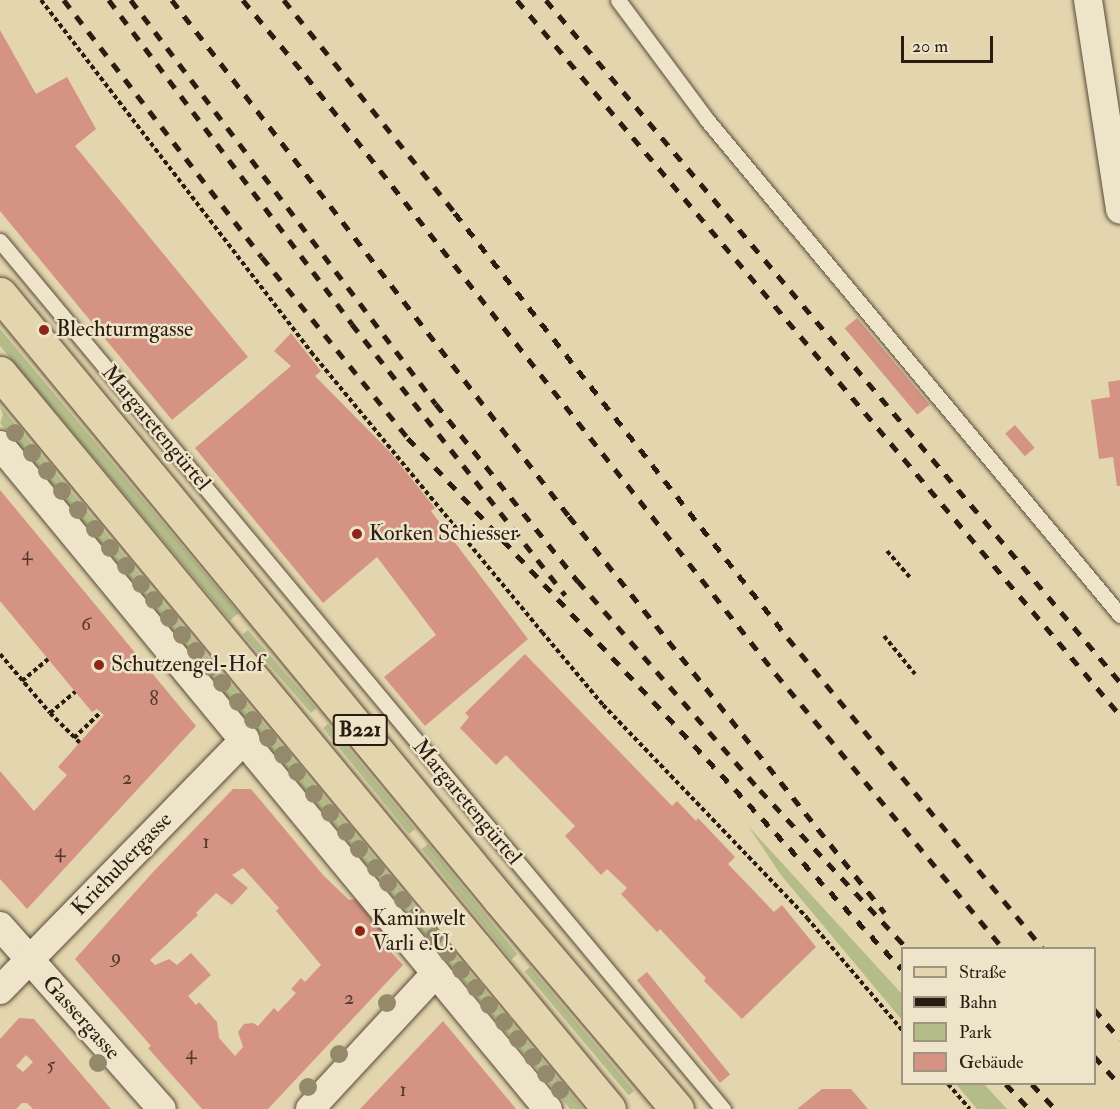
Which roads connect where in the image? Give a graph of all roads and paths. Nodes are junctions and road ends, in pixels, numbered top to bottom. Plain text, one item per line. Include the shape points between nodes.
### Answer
1 (41, 0) edge
2 (618, 0) edge
3 (1088, 0) edge
4 (1120, 210) edge
5 (0, 242) edge
6 (0, 294) edge
7 (3, 377) edge
8 (0, 445) edge
9 (887, 551) dead end
10 (911, 579) dead end
11 (1120, 615) edge
12 (884, 636) dead end
13 (0, 654) edge
14 (48, 659) dead end
15 (915, 674) dead end
16 (22, 681) junction
17 (75, 692) dead end
18 (101, 712) dead end
19 (50, 713) junction
20 (74, 738) junction
21 (245, 739) junction
22 (80, 743) dead end
23 (0, 926) edge
24 (29, 959) junction
25 (436, 973) junction
26 (0, 990) edge
27 (901, 1028) edge
28 (950, 1085) edge
29 (162, 1109) edge
30 (310, 1109) edge
31 (548, 1109) edge
32 (609, 1109) edge
33 (676, 1109) edge
34 (723, 1109) edge
35 (970, 1109) edge

1 - 27 path via 311,352 603,705 807,918
2 - 11 lane via 707,120
3 - 4 street
5 - 34 lane, Margaretengürtel
6 - 33 main road, Margaretengürtel / B221
7 - 32 main road, B221
8 - 21 street
9 - 10 path
12 - 15 path
13 - 16 path
14 - 16 path
16 - 19 path
17 - 19 path
18 - 20 path
19 - 20 path
20 - 22 path
21 - 24 street, Kriehubergasse
21 - 25 street
23 - 24 street, Gassergasse
24 - 26 street, Kriehubergasse
24 - 29 street, Gassergasse
25 - 30 street
25 - 31 street
28 - 35 path

